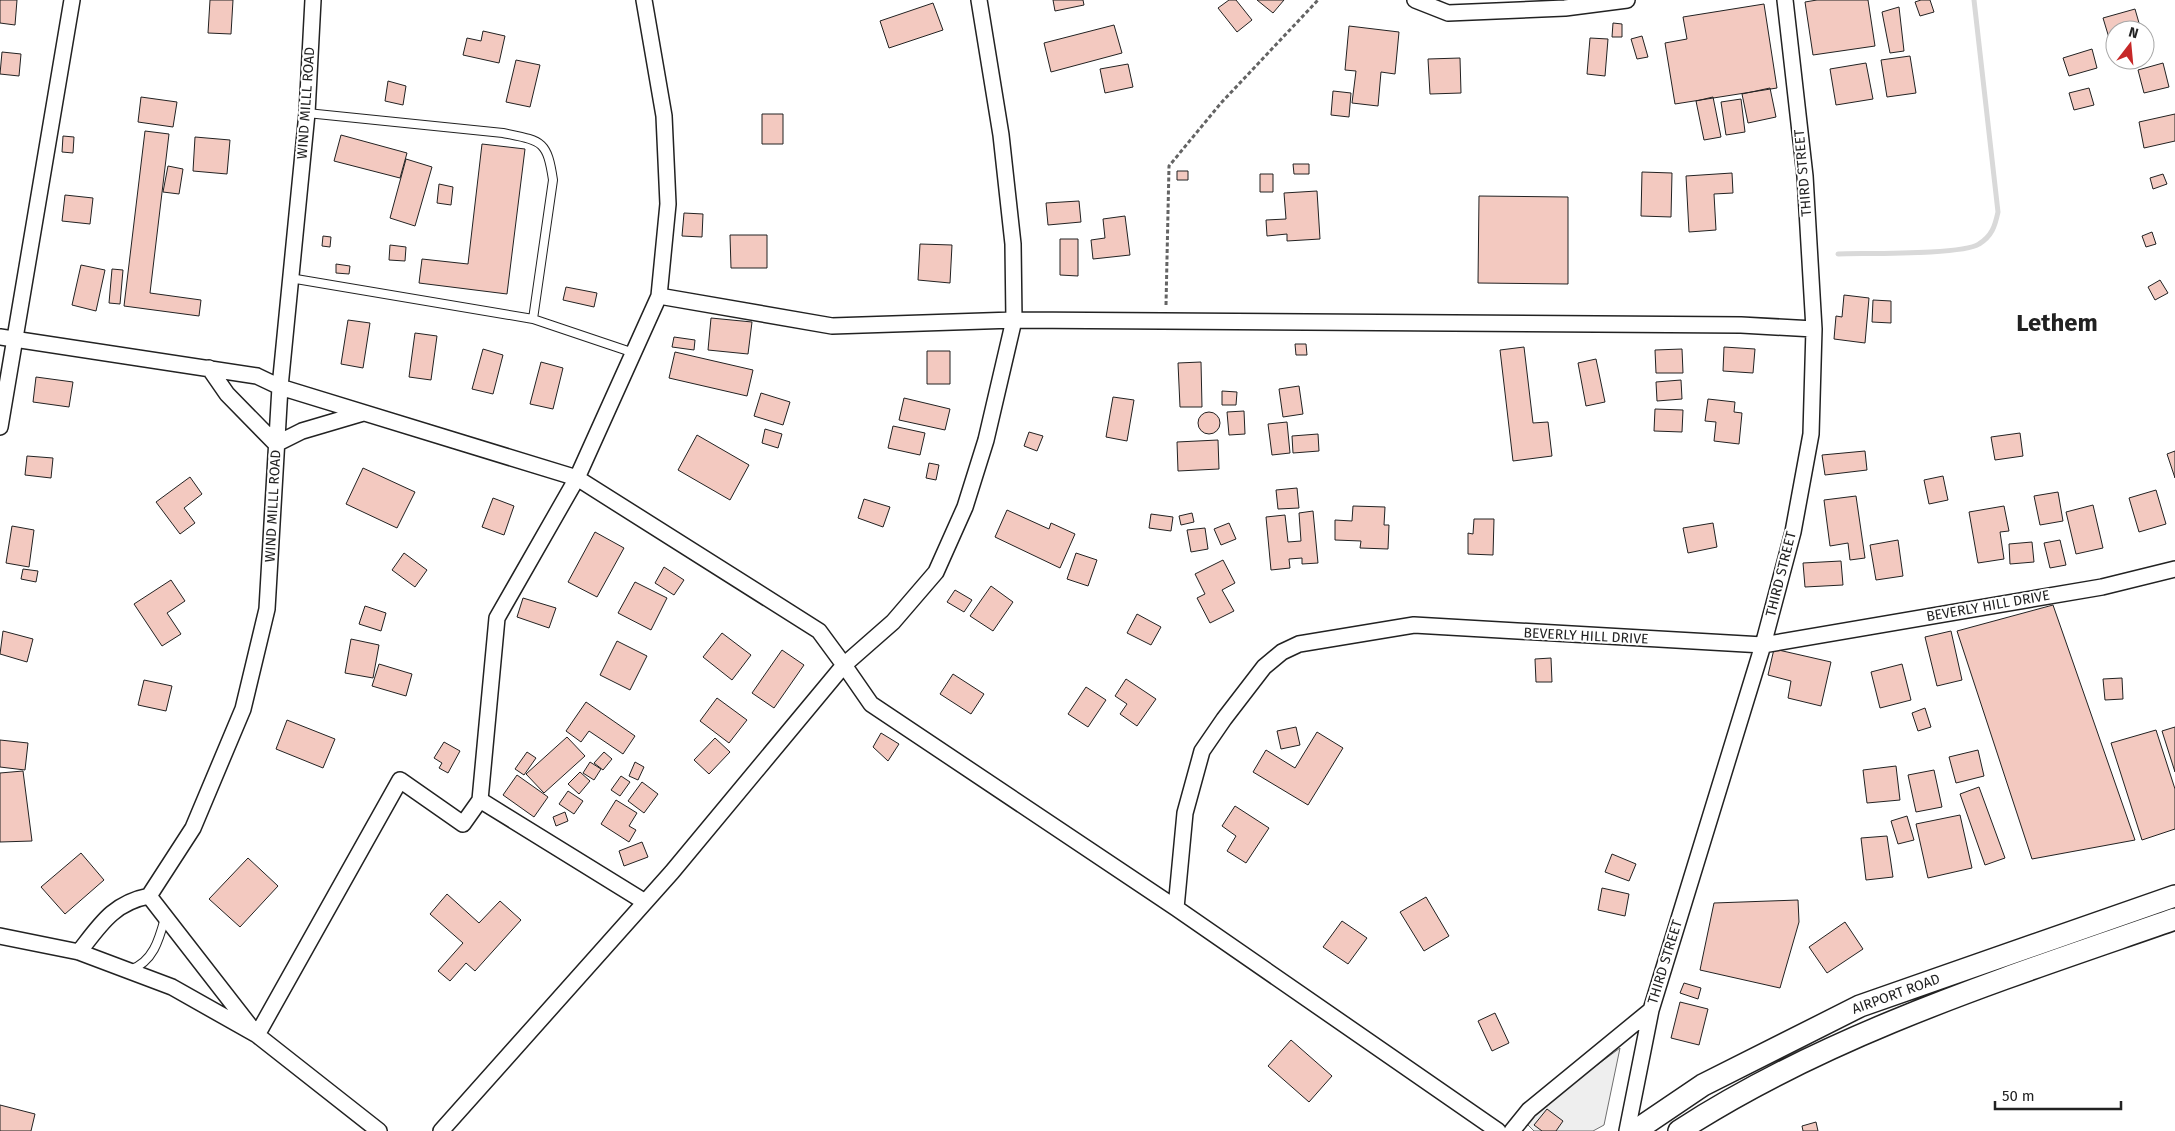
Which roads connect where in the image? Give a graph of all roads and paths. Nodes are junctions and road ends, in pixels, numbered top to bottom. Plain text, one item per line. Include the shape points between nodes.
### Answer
1 (72, 0) edge
2 (314, 0) edge
3 (644, 0) edge
4 (979, 0) edge
5 (1318, 0) edge
6 (1415, 0) edge
7 (1627, 0) edge
8 (1785, 0) edge
9 (307, 113) junction
10 (290, 278) junction
11 (660, 296) junction
12 (534, 319) junction
13 (1014, 320) junction
14 (1166, 321) junction
15 (1814, 330) junction
16 (7, 337) edge
17 (634, 353) junction
18 (209, 368) junction
19 (280, 387) junction
20 (364, 413) junction
21 (0, 427) edge
22 (276, 444) junction
23 (577, 478) junction
24 (2175, 569) edge
25 (1763, 645) junction
26 (844, 665) junction
27 (480, 800) junction
28 (149, 896) junction
29 (2175, 896) edge
30 (645, 902) junction
31 (1176, 908) junction
32 (165, 917) junction
33 (2175, 919) edge
34 (0, 936) edge
35 (79, 952) junction
36 (128, 970) junction
37 (1651, 1010) junction
38 (257, 1035) junction
39 (1717, 1078) junction
40 (1728, 1100) junction
41 (378, 1131) edge
42 (441, 1131) edge
43 (1498, 1131) edge
44 (1512, 1131) edge
45 (1626, 1131) edge
46 (1635, 1131) edge
47 (1679, 1131) edge

1 - 16 street
2 - 9 street, WIND MILLL ROAD
3 - 11 street via 664,116 668,204
4 - 13 street via 1001,135 1012,244
5 - 14 path via 1221,103 1169,166
6 - 7 street via 1448,13 1565,8
8 - 15 street, THIRD STREET via 1805,176
9 - 10 street, WIND MILLL ROAD
9 - 12 lane via 503,133 531,138 544,146 553,180
10 - 12 lane
10 - 19 street, WIND MILLL ROAD
11 - 13 street via 832,326
11 - 17 street
12 - 17 lane
13 - 14 street
13 - 26 street via 986,440 965,507 936,572 893,622
14 - 15 street via 1741,325
15 - 25 street, THIRD STREET via 1811,434 1793,532
16 - 18 street
16 - 21 street
17 - 23 street
18 - 19 street via 257,376
18 - 22 street via 227,394
19 - 20 street
19 - 22 street, WIND MILLL ROAD
20 - 22 street via 302,431
20 - 23 street
22 - 28 street, WIND MILLL ROAD via 267,609 243,709 193,828
23 - 26 street via 819,631
23 - 27 street via 497,618
24 - 25 street, BEVERLY HILL DRIVE via 2102,587
25 - 31 street, BEVERLY HILL DRIVE via 1414,625 1299,644 1282,652 1264,667 1202,751 1185,813
25 - 37 street, THIRD STREET
26 - 30 street
26 - 31 street via 871,704
27 - 30 street
27 - 38 street via 463,824 400,780
28 - 32 street
28 - 35 street via 132,899 117,908
29 - 39 street, AIRPORT ROAD via 1860,1006
30 - 42 street
31 - 43 street
32 - 36 lane via 149,957 138,967
32 - 38 street
33 - 40 street, AIRPORT ROAD via 1855,1036
34 - 35 street
35 - 36 street
36 - 38 street via 172,987
37 - 44 street via 1529,1110
37 - 45 street, THIRD STREET
38 - 41 street
39 - 40 street
39 - 46 street, AIRPORT ROAD
40 - 47 street, AIRPORT ROAD

